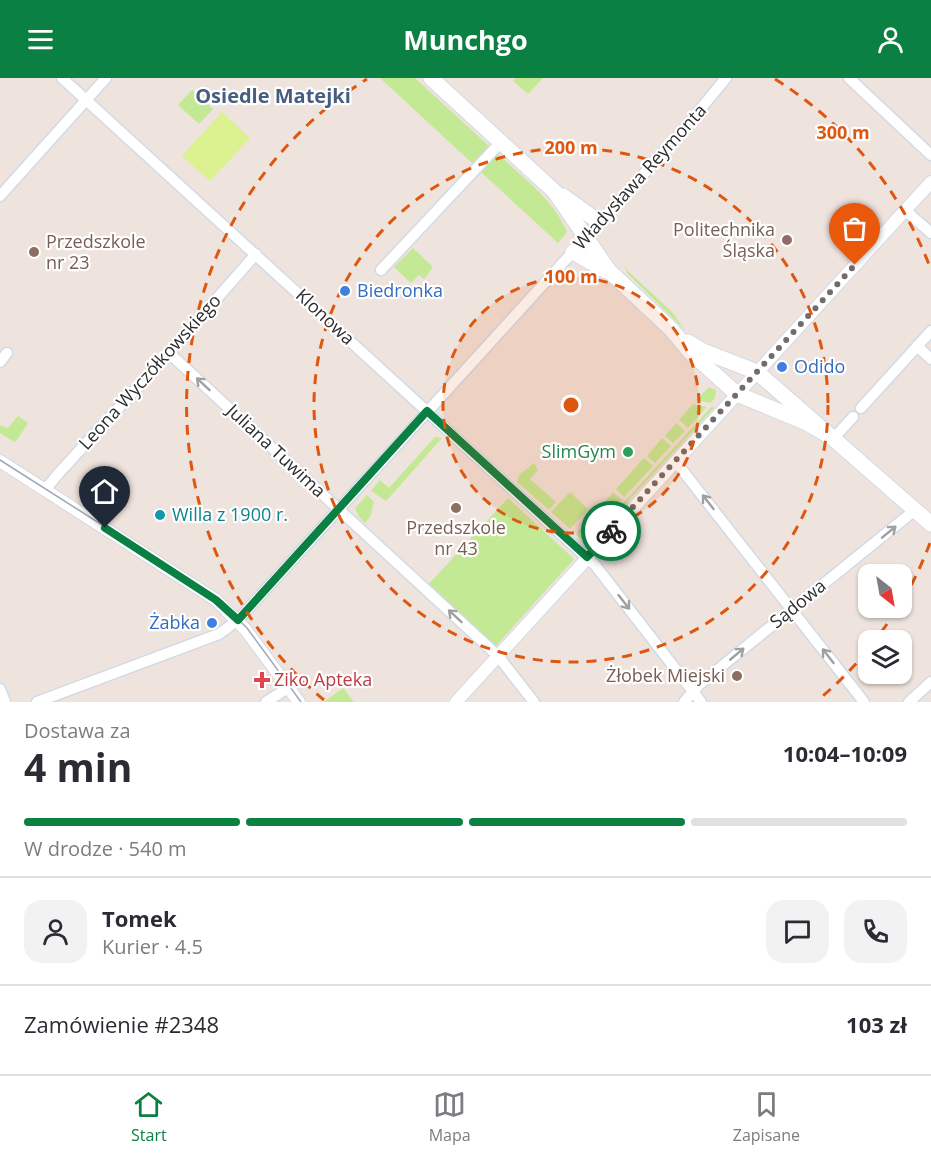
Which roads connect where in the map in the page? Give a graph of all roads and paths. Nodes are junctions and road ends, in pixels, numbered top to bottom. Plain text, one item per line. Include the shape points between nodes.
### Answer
1 (62, 78) edge
2 (106, 78) edge
3 (431, 78) edge
4 (726, 78) edge
5 (849, 78) edge
6 (86, 100) junction
7 (501, 142) junction
8 (931, 155) edge
9 (931, 182) edge
10 (549, 187) junction
11 (0, 196) edge
12 (905, 210) junction
13 (599, 222) junction
14 (931, 233) edge
15 (586, 237) junction
16 (573, 252) junction
17 (256, 254) junction
18 (381, 270) dead end
19 (614, 276) junction
20 (671, 329) junction
21 (931, 331) edge
22 (917, 346) junction
23 (8, 353) dead end
24 (170, 353) junction
25 (931, 359) edge
26 (0, 362) edge
27 (757, 372) junction
28 (737, 393) junction
29 (861, 408) dead end
30 (427, 411) junction
31 (853, 417) dead end
32 (832, 438) junction
33 (675, 461) junction
34 (2, 467) edge
35 (45, 490) junction
36 (338, 508) junction
37 (915, 510) junction
38 (931, 524) edge
39 (587, 557) junction
40 (791, 609) junction
41 (238, 620) junction
42 (498, 656) junction
43 (931, 682) edge
44 (288, 688) junction
45 (0, 689) edge
46 (693, 692) junction
47 (5, 702) edge
48 (37, 702) edge
49 (266, 702) edge
50 (299, 702) edge
51 (456, 702) edge
52 (534, 702) edge
53 (684, 702) edge
54 (701, 702) edge
55 (864, 702) edge
56 (909, 702) edge

1 - 6 street, Klonowa
2 - 6 street
3 - 7 main road
4 - 13 street, Władysława Reymonta via 695,118
5 - 8 street
6 - 11 street
6 - 17 street, Klonowa
7 - 10 main road
7 - 18 street
9 - 12 street
10 - 13 main road
10 - 15 main road
12 - 14 street
12 - 27 street
13 - 15 street, Władysława Reymonta
15 - 16 street, Władysława Reymonta
15 - 19 main road
16 - 19 main road
16 - 30 street, Władysława Reymonta
17 - 24 street, Leona Wyczółkowskiego
17 - 30 street, Klonowa
19 - 20 main road
20 - 27 main road via 704,351
20 - 28 main road via 690,352
21 - 22 street
22 - 25 street
22 - 29 street
23 - 26 street
24 - 35 street, Leona Wyczółkowskiego
36 -> 24 street, Juliana Tuwima
27 - 28 street
27 - 32 main road
28 - 32 main road
28 - 33 street
30 - 36 street, Władysława Reymonta
30 - 39 street, Klonowa
31 - 32 street
32 - 37 main road
33 - 39 street
40 -> 33 street
34 - 35 street
35 - 41 street via 200,589
36 - 41 street, Władysława Reymonta
42 -> 36 street, Juliana Tuwima
37 - 38 main road
40 -> 37 street, Sądowa
39 - 42 street
39 -> 46 street, Klonowa
46 -> 40 street, Sądowa
55 -> 40 street
41 - 44 street
41 - 48 street, Władysława Reymonta via 219,634
42 - 51 street
42 - 52 street, Juliana Tuwima
43 - 56 street
44 - 49 street
44 - 50 street
45 - 47 street
46 - 53 street, Sądowa
46 - 54 street, Klonowa

